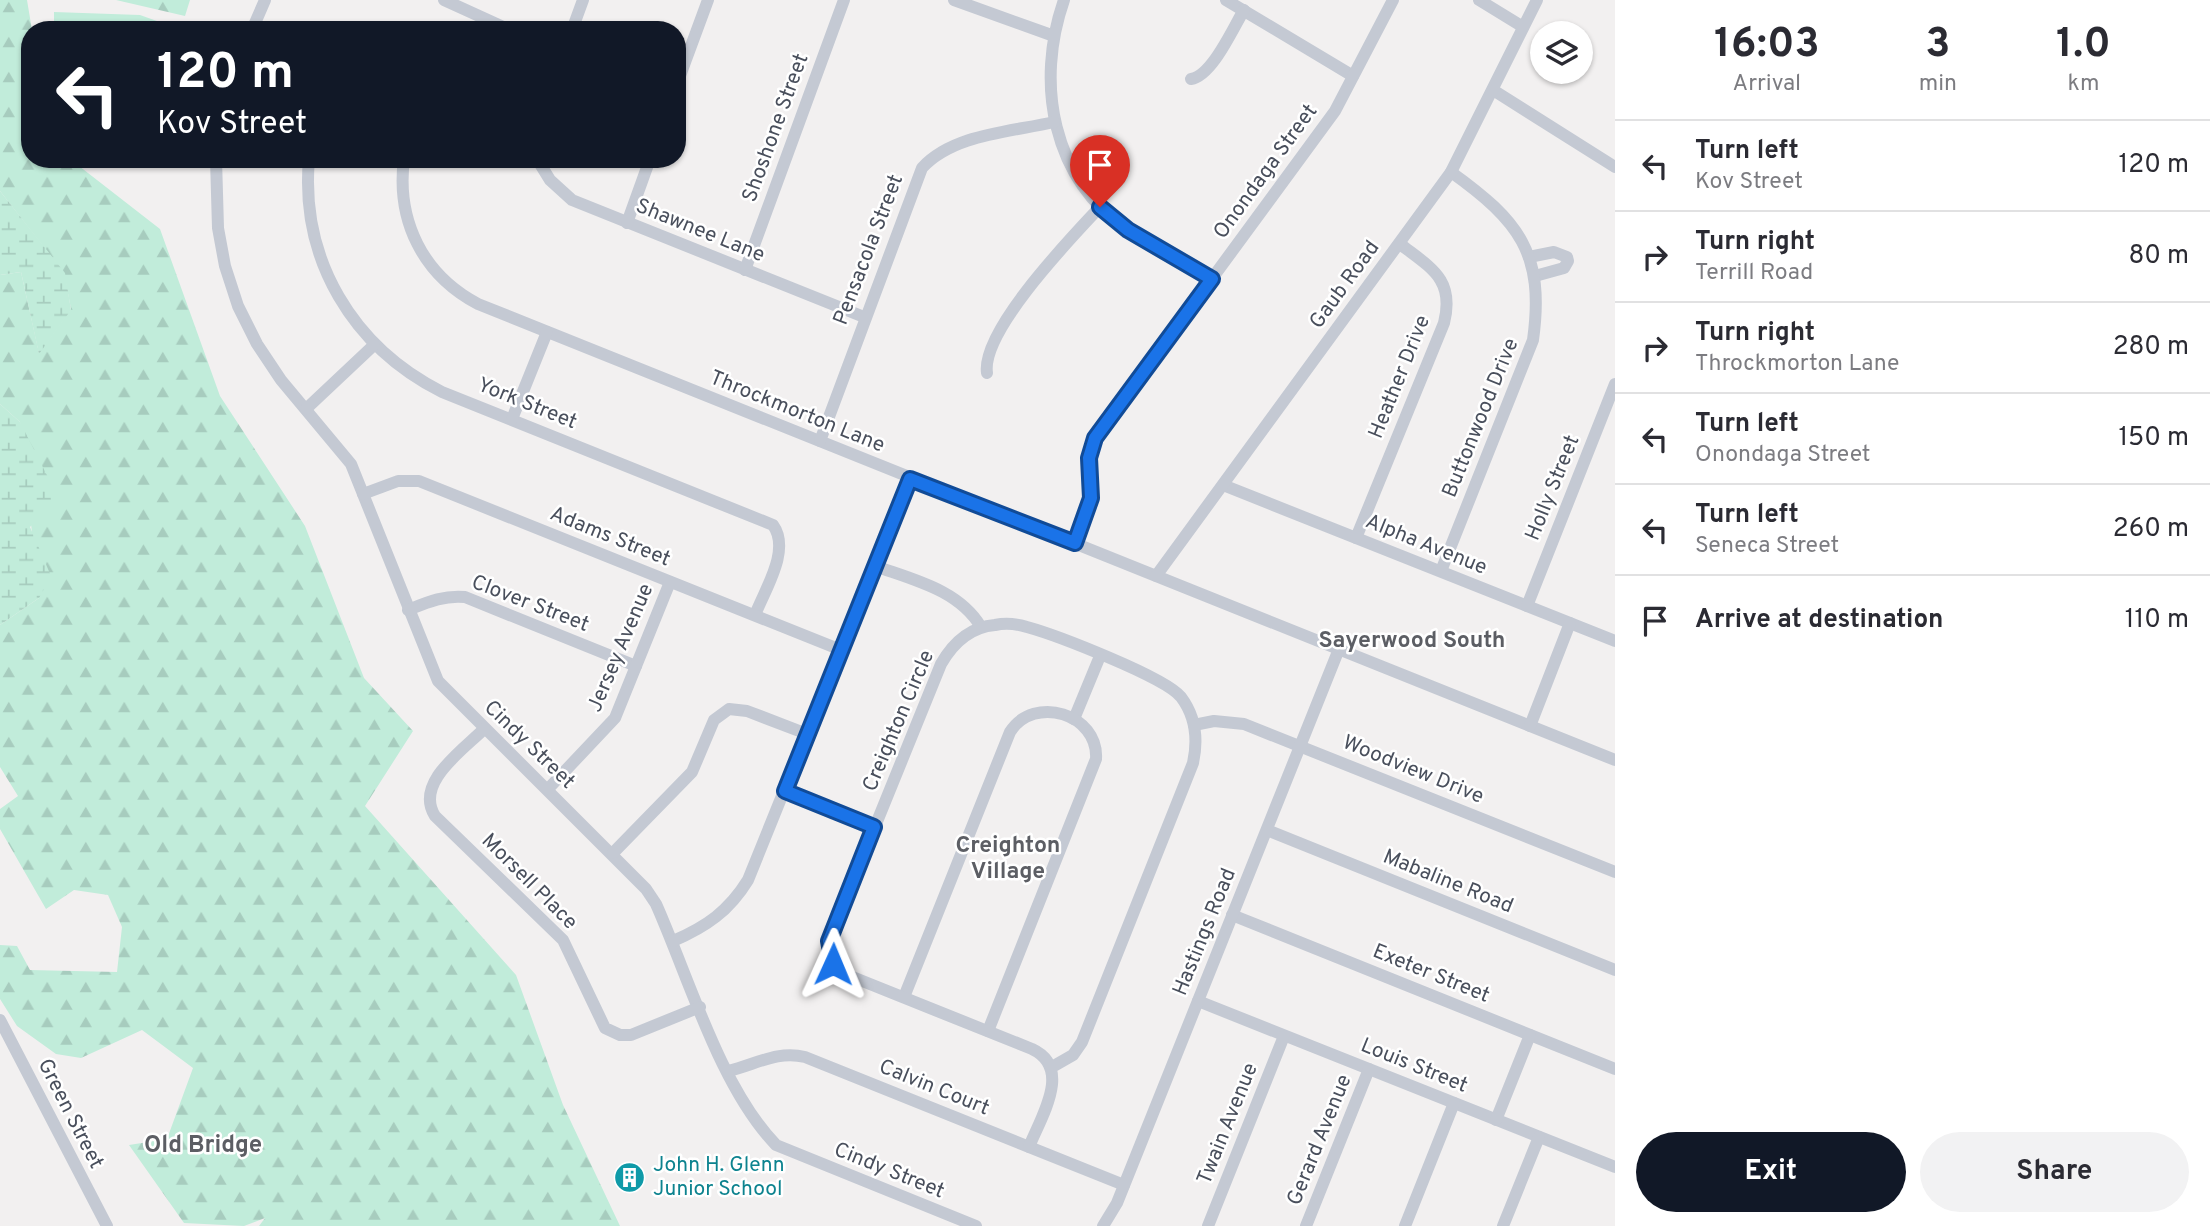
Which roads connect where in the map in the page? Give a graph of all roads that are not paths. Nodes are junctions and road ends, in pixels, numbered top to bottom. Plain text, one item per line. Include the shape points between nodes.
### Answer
1 (265, 0) edge
2 (444, 0) edge
3 (583, 0) edge
4 (708, 0) edge
5 (844, 0) edge
6 (954, 0) edge
7 (1064, 0) edge
8 (1226, 0) edge
9 (1393, 0) edge
10 (1479, 0) edge
11 (1537, 0) edge
12 (1244, 10) junction
13 (256, 21) edge
14 (490, 21) edge
15 (575, 21) edge
16 (1522, 27) junction
17 (1054, 36) junction
18 (686, 60) edge
19 (1353, 76) junction
20 (1191, 79) dead end
21 (1493, 90) junction
22 (1054, 122) junction
23 (1615, 167) edge
24 (216, 168) edge
25 (309, 168) edge
26 (403, 168) edge
27 (543, 168) edge
28 (647, 168) edge
29 (1451, 172) junction
30 (1100, 207) junction
31 (627, 223) junction
32 (1400, 244) junction
33 (1529, 257) junction
34 (745, 270) junction
35 (1535, 276) junction
36 (1212, 279) junction
37 (864, 317) junction
38 (547, 332) junction
39 (374, 345) junction
40 (987, 373) dead end
41 (1615, 384) edge
42 (306, 409) junction
43 (512, 419) junction
44 (820, 441) junction
45 (910, 479) junction
46 (1223, 485) junction
47 (363, 494) junction
48 (1356, 538) junction
49 (1075, 543) junction
50 (875, 566) junction
51 (1441, 571) junction
52 (1156, 576) junction
53 (670, 582) junction
54 (1527, 606) junction
55 (408, 610) junction
56 (755, 615) junction
57 (1570, 623) junction
58 (981, 627) junction
59 (1615, 641) edge
60 (1339, 649) junction
61 (841, 650) junction
62 (1100, 656) junction
63 (636, 666) junction
64 (1074, 719) junction
65 (1194, 725) junction
66 (1530, 726) junction
67 (484, 729) junction
68 (807, 734) junction
69 (1300, 746) junction
70 (1615, 760) edge
71 (548, 789) junction
72 (785, 791) junction
73 (874, 827) junction
74 (1266, 830) junction
75 (613, 853) junction
76 (1615, 872) edge
77 (1232, 915) junction
78 (673, 941) junction
79 (1615, 970) edge
80 (904, 997) junction
81 (1198, 1001) junction
82 (700, 1007) junction
83 (0, 1020) edge
84 (988, 1031) junction
85 (1530, 1035) junction
86 (1284, 1036) junction
87 (1052, 1067) junction
88 (1369, 1069) junction
89 (1615, 1069) edge
90 (728, 1072) junction
91 (1454, 1103) junction
92 (1496, 1120) junction
93 (1539, 1137) junction
94 (1029, 1147) junction
95 (1615, 1167) edge
96 (1124, 1185) junction
97 (107, 1226) edge
98 (976, 1226) edge
99 (1103, 1226) edge
100 (1208, 1226) edge
101 (1306, 1226) edge
102 (1405, 1226) edge
103 (1503, 1226) edge

1 - 13 street
2 - 14 street
3 - 15 street
4 - 18 street
5 - 34 street, Shoshone Street
6 - 17 street
7 - 17 street
8 - 12 street
9 - 19 street, Onondaga Street
10 - 16 street
11 - 16 street, Gaub Road
12 - 19 street
12 - 20 street via 1207,71
16 - 21 street, Gaub Road
17 - 22 street via 1050,79
19 - 36 street, Onondaga Street via 1335,111
21 - 23 street
21 - 29 street, Gaub Road
22 - 30 street via 1073,169
22 - 37 street, Pensacola Street via 959,144 929,160 911,189
24 - 42 street, Cindy Street via 218,228 233,293 257,344
25 - 39 street, York Street via 309,207 324,270 350,316
26 - 38 street, Throckmorton Lane via 407,219 435,272 466,297
27 - 31 street, Shawnee Lane via 572,200
28 - 31 street
29 - 32 street, Gaub Road
29 - 33 street, Buttonwood Drive via 1498,209
30 - 36 street via 1128,230
30 - 40 street via 1054,256 1015,309 992,346
31 - 34 street, Shawnee Lane
32 - 46 street, Gaub Road
32 - 48 street, Heather Drive via 1436,272 1449,303
33 - 35 street, Buttonwood Drive
33 - 35 street via 1554,252 1569,261 1564,268
34 - 37 street, Shawnee Lane
35 - 51 street, Buttonwood Drive via 1538,306 1533,340
36 - 49 street, Onondaga Street via 1095,438 1089,458 1091,498
37 - 44 street, Pensacola Street
38 - 43 street
38 - 44 street, Throckmorton Lane
39 - 42 street
39 - 43 street, York Street via 428,384
41 - 54 street, Holly Street
42 - 47 street, Cindy Street via 341,448
43 - 56 street, York Street via 773,525 780,551
44 - 45 street, Throckmorton Lane
45 - 49 street, Throckmorton Lane
45 - 50 street
46 - 48 street, Alpha Avenue
46 - 52 street, Gaub Road
47 - 53 street, Adams Street via 398,481 419,481
47 - 55 street, Cindy Street
48 - 51 street, Alpha Avenue
49 - 52 street, Throckmorton Lane
50 - 58 street via 960,601
50 - 61 street
51 - 54 street, Alpha Avenue
52 - 60 street, Throckmorton Lane
53 - 56 street, Adams Street
53 - 63 street, Jersey Avenue
54 - 57 street, Alpha Avenue
55 - 63 street, Clover Street via 450,596 465,597
55 - 67 street, Cindy Street via 438,681
56 - 61 street, Adams Street
57 - 59 street, Alpha Avenue
57 - 66 street
58 - 62 street via 1027,627
58 - 73 street, Creighton Circle via 956,643 941,664
60 - 66 street, Throckmorton Lane
60 - 69 street, Hastings Road
61 - 68 street
62 - 64 street
62 - 65 street via 1169,686 1182,698
63 - 71 street, Jersey Avenue via 615,718
64 - 80 street via 1035,712 1010,732
64 - 84 street via 1092,736 1096,760
65 - 69 street, Woodview Drive via 1230,721
65 - 87 street via 1193,763 1082,1042 1073,1055
66 - 70 street, Throckmorton Lane
67 - 71 street, Cindy Street
67 - 82 street, Morsell Place via 432,784 428,800 435,816 562,940 606,1028 631,1035
68 - 72 street
68 - 75 street via 747,710 721,713 692,772
69 - 74 street, Hastings Road
69 - 76 street, Woodview Drive
71 - 75 street, Cindy Street
72 - 73 street
72 - 78 street via 739,894 709,923
73 - 80 street, Creighton Circle via 829,951 840,971
74 - 77 street, Hastings Road
74 - 79 street, Mabaline Road
75 - 78 street, Cindy Street via 656,904
77 - 81 street, Hastings Road
77 - 85 street, Exeter Street
78 - 82 street, Cindy Street
80 - 84 street, Creighton Circle
81 - 86 street, Louis Street
81 - 96 street, Hastings Road
82 - 90 street, Cindy Street
83 - 97 street, Green Street
84 - 87 street, Creighton Circle via 1038,1051
85 - 89 street, Exeter Street
85 - 92 street
86 - 88 street, Louis Street
86 - 100 street, Twain Avenue
87 - 94 street via 1053,1085
88 - 91 street, Louis Street
88 - 101 street, Gerard Avenue
90 - 94 street, Calvin Court via 779,1055 806,1057
90 - 98 street, Cindy Street via 754,1122 776,1145
91 - 92 street, Louis Street
91 - 102 street
92 - 93 street, Louis Street
93 - 95 street, Louis Street
93 - 103 street
94 - 96 street, Calvin Court
96 - 99 street, Hastings Road

